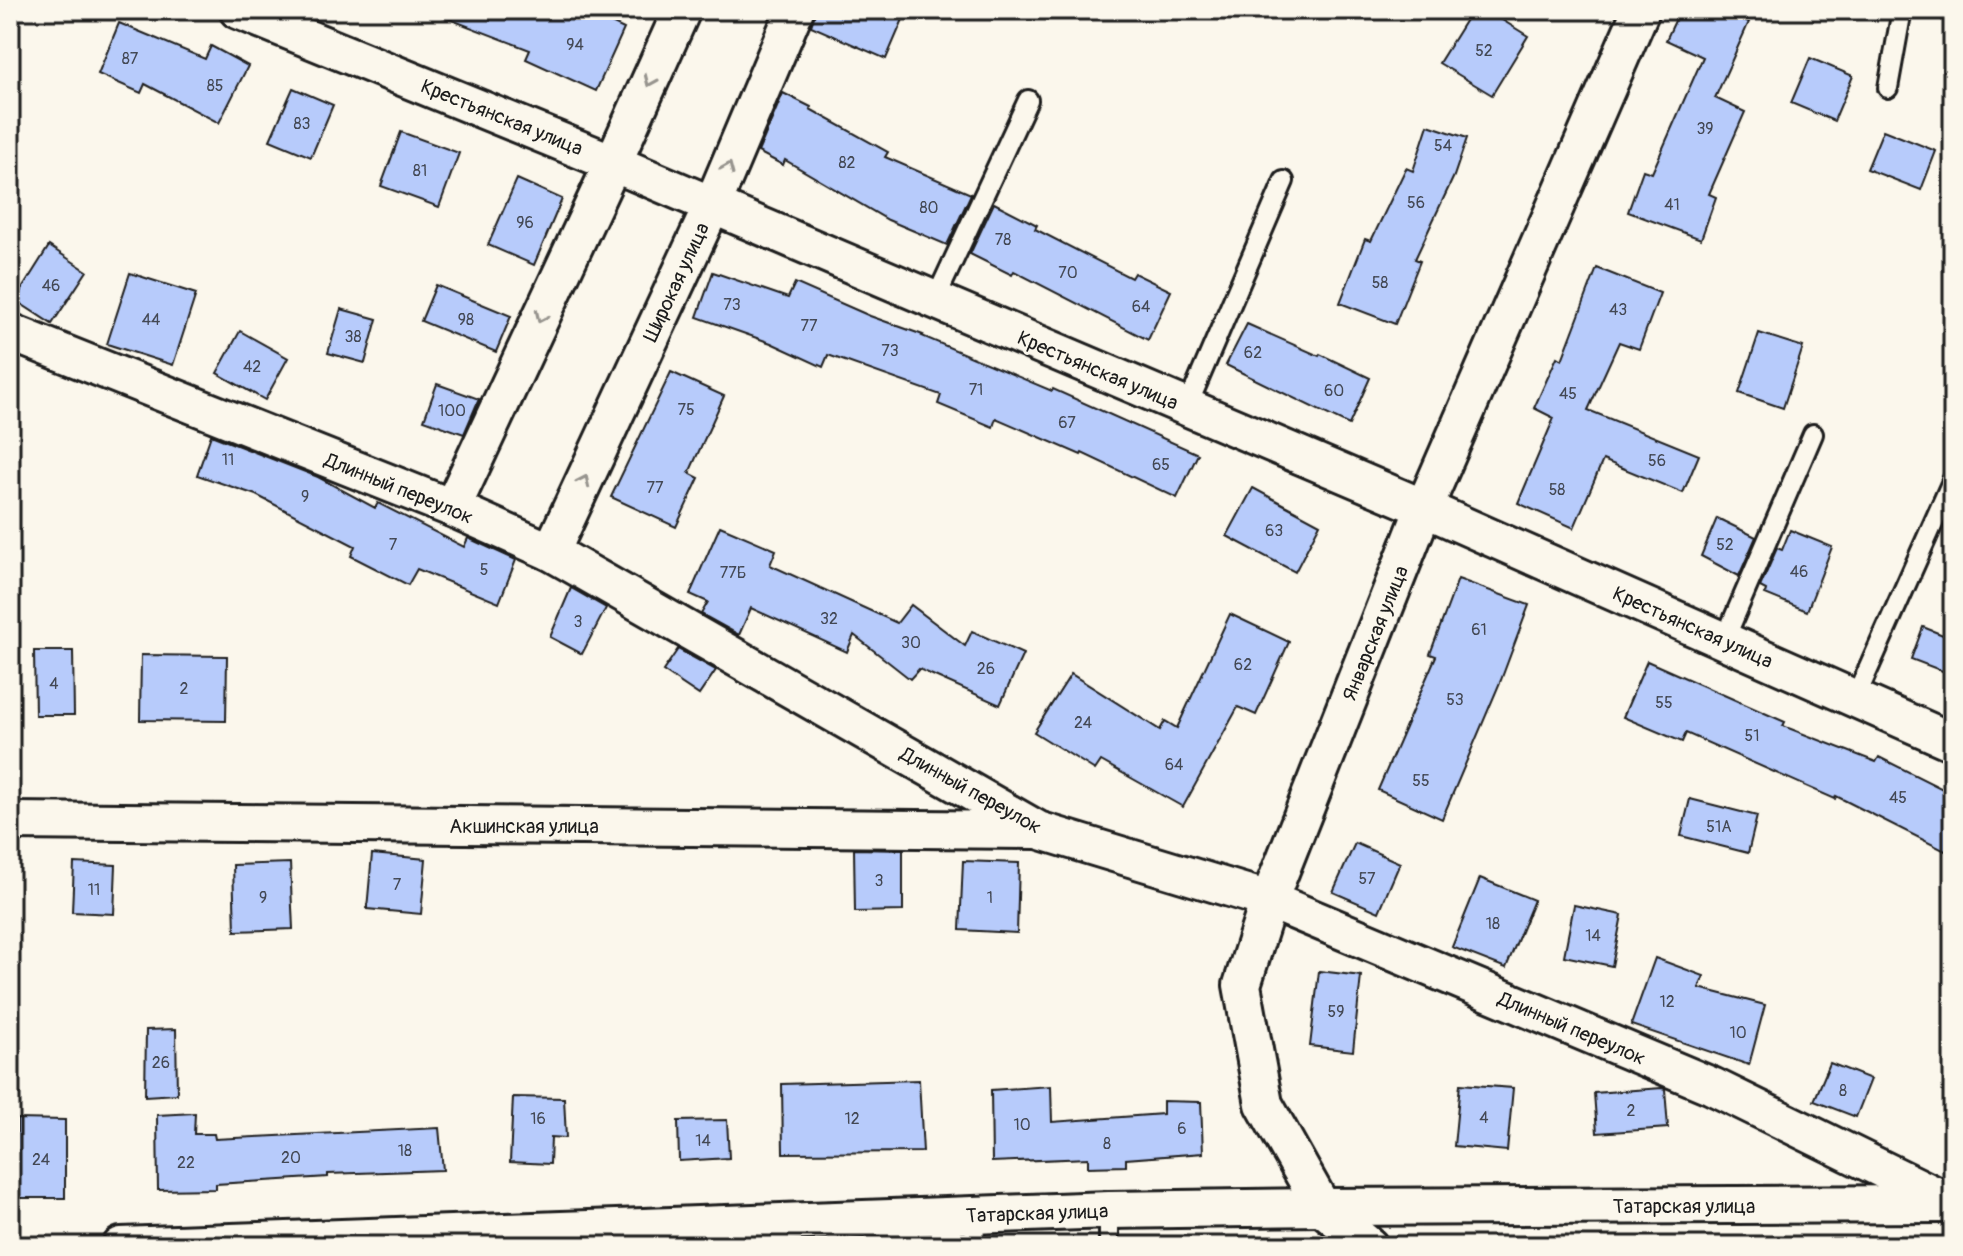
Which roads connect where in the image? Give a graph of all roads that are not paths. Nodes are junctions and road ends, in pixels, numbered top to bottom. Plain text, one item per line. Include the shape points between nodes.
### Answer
1 (238, 10) edge
2 (682, 10) edge
3 (795, 10) edge
4 (1641, 10) edge
5 (1902, 10) edge
6 (1888, 88) dead end
7 (1028, 100) dead end
8 (613, 163) junction
9 (1284, 181) dead end
10 (712, 206) junction
11 (935, 300) junction
12 (10, 332) edge
13 (1187, 407) junction
14 (1813, 434) dead end
15 (1953, 479) edge
16 (452, 508) junction
17 (1424, 508) junction
18 (551, 552) junction
19 (1724, 641) junction
20 (1855, 699) junction
21 (1953, 742) edge
22 (10, 821) edge
23 (1038, 830) junction
24 (1269, 900) junction
25 (1953, 1204) edge
26 (1322, 1207) junction
27 (1109, 1210) junction
28 (974, 1231) edge
29 (121, 1246) edge
30 (1109, 1246) edge
31 (1369, 1246) edge

1 - 8 street, Крестьянская улица
2 -> 8 street
10 -> 3 street, Широкая улица
4 - 17 street, Январская улица
5 - 6 lane
7 - 11 lane
8 - 10 street, Крестьянская улица
8 -> 16 street
9 - 13 lane
10 - 11 street, Крестьянская улица
18 -> 10 street, Широкая улица
11 - 13 street, Крестьянская улица
12 - 16 street, Длинный переулок
13 - 17 street, Крестьянская улица
14 - 19 lane
15 - 20 lane
16 - 18 street, Длинный переулок
17 - 19 street, Крестьянская улица
17 - 24 street, Январская улица
18 - 23 street, Длинный переулок
19 - 20 street, Крестьянская улица
20 - 21 street, Крестьянская улица
22 - 23 street, Акшинская улица
23 - 24 street, Длинный переулок
24 - 25 street, Длинный переулок via 1712,1086
24 - 26 street, Январская улица via 1242,985 1264,1104
25 - 26 street, Татарская улица
26 - 27 street, Татарская улица
26 - 31 street, Январская улица
27 - 28 street, Татарская улица
27 - 30 lane
28 - 29 street, Татарская улица

